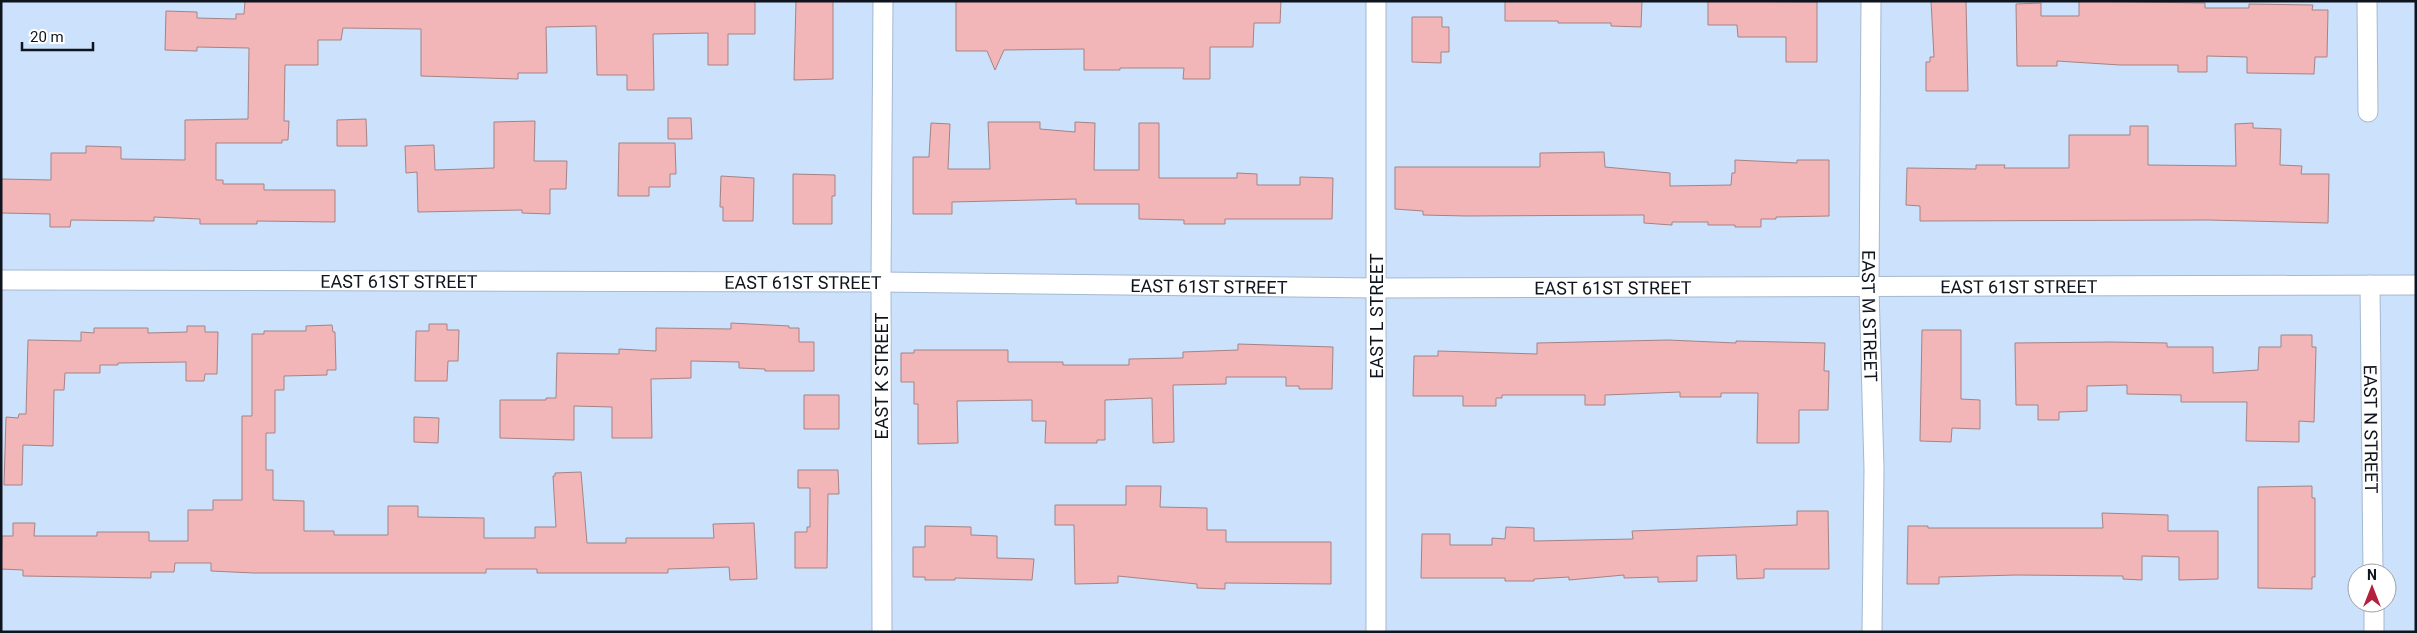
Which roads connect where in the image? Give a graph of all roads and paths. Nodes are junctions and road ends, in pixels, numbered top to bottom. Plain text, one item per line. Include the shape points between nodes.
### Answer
1 (883, 1) edge
2 (1376, 1) edge
3 (1871, 1) edge
4 (2367, 1) edge
5 (2368, 112) dead end
6 (1, 280) edge
7 (880, 282) junction
8 (2370, 285) junction
9 (2416, 285) edge
10 (1376, 288) junction
11 (1869, 288) junction
12 (2373, 563) edge
13 (2374, 613) edge
14 (882, 632) edge
15 (1376, 632) edge
16 (1872, 632) edge
17 (2374, 632) edge

1 - 7 street, EAST K STREET
2 - 10 street, EAST L STREET
3 - 11 street, EAST M STREET
4 - 5 street
6 - 7 street, EAST 61ST STREET
7 - 10 street, EAST 61ST STREET
7 - 14 street, EAST K STREET
8 - 9 street, EAST 61ST STREET
8 - 11 street, EAST 61ST STREET
8 - 12 street, EAST N STREET
10 - 11 street, EAST 61ST STREET
10 - 15 street, EAST L STREET
11 - 16 street, EAST M STREET via 1874,469
13 - 17 street

